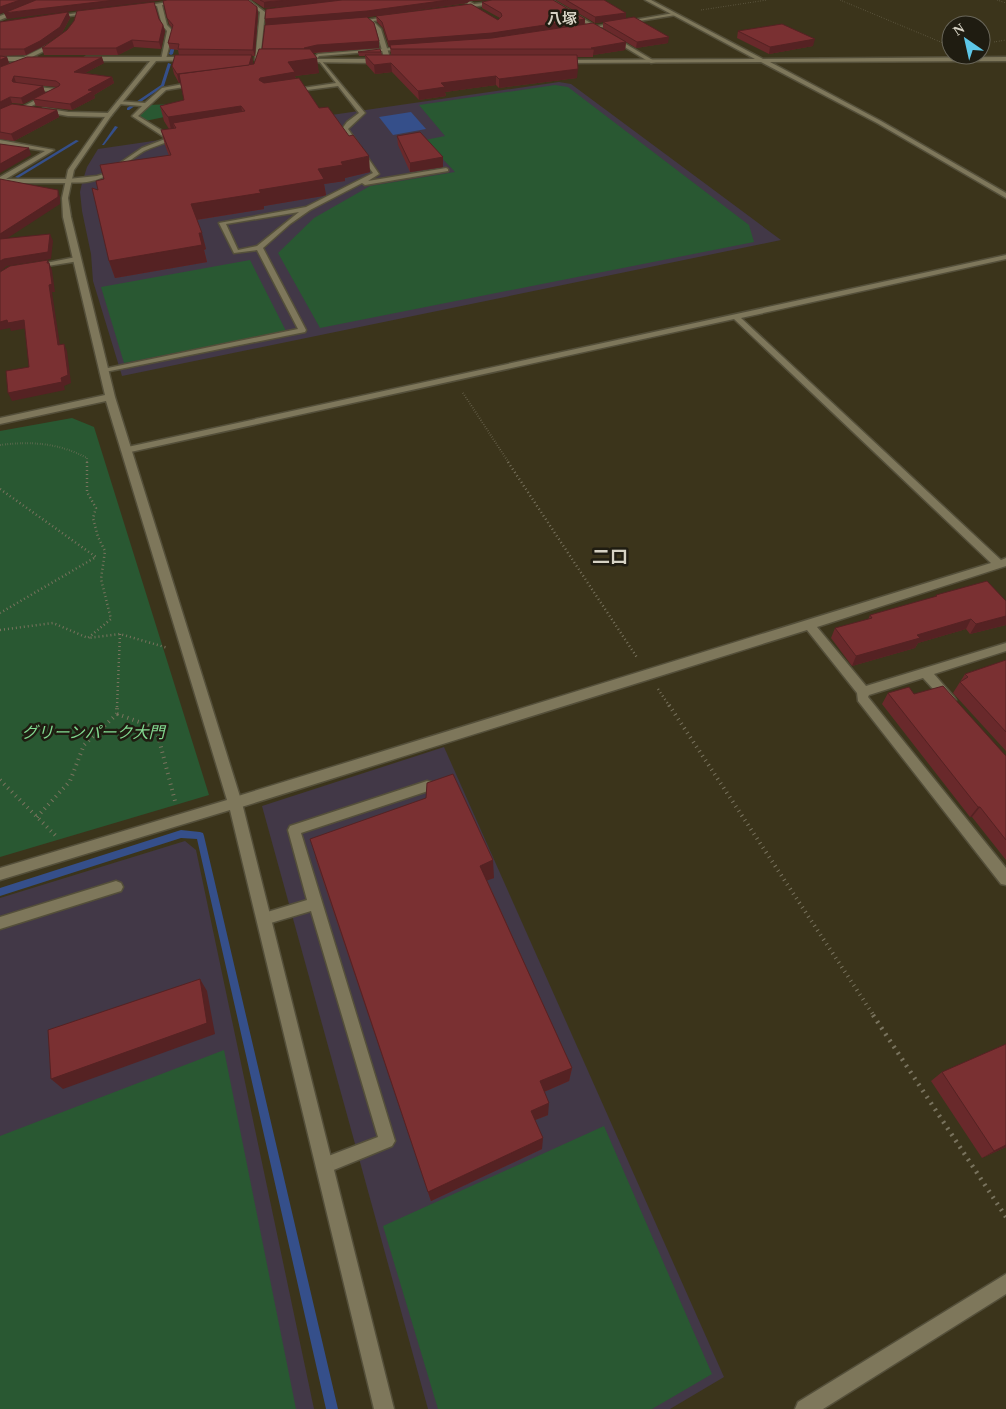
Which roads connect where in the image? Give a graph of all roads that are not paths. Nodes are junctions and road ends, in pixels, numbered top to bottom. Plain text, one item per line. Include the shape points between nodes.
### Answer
1 (46, 0) edge
2 (191, 0) edge
3 (246, 0) edge
4 (464, 0) edge
5 (510, 0) edge
6 (549, 0) edge
7 (647, 0) edge
8 (159, 4) junction
9 (473, 6) junction
10 (134, 7) edge
11 (464, 7) edge
12 (102, 11) edge
13 (272, 11) edge
14 (481, 11) edge
15 (263, 12) junction
16 (361, 14) edge
17 (674, 14) junction
18 (399, 16) edge
19 (0, 18) edge
20 (46, 18) edge
21 (368, 20) junction
22 (360, 21) edge
23 (9, 23) edge
24 (0, 24) edge
25 (594, 27) junction
26 (270, 28) edge
27 (261, 29) junction
28 (576, 30) edge
29 (61, 41) edge
30 (414, 48) edge
31 (386, 50) junction
32 (0, 59) edge
33 (24, 59) junction
34 (44, 59) edge
35 (74, 59) edge
36 (159, 59) junction
37 (1006, 59) edge
38 (202, 60) edge
39 (249, 60) edge
40 (258, 60) junction
41 (268, 60) edge
42 (296, 60) edge
43 (313, 60) junction
44 (321, 60) junction
45 (388, 61) junction
46 (397, 61) edge
47 (761, 61) junction
48 (552, 62) edge
49 (653, 62) junction
50 (256, 70) edge
51 (0, 71) edge
52 (203, 83) edge
53 (340, 84) junction
54 (18, 86) edge
55 (285, 91) edge
56 (120, 102) junction
57 (145, 105) junction
58 (23, 107) joint
59 (108, 115) junction
60 (177, 135) edge
61 (167, 136) junction
62 (0, 142) edge
63 (446, 170) dead end
64 (0, 180) edge
65 (68, 181) junction
66 (356, 185) junction
67 (1006, 196) edge
68 (308, 209) junction
69 (259, 248) junction
70 (1006, 257) edge
71 (76, 259) junction
72 (28, 267) edge
73 (735, 316) junction
74 (103, 371) junction
75 (110, 397) junction
76 (0, 421) edge
77 (126, 450) junction
78 (1003, 563) edge
79 (809, 625) junction
80 (1006, 647) edge
81 (925, 672) junction
82 (863, 692) junction
83 (956, 707) edge
84 (427, 786) edge
85 (235, 803) junction
86 (0, 874) edge
87 (1006, 879) edge
88 (116, 887) dead end
89 (315, 904) junction
90 (264, 919) junction
91 (0, 923) edge
92 (324, 1166) junction
93 (1006, 1283) edge
94 (384, 1409) edge
95 (805, 1409) edge

1 - 19 street
2 - 8 street
3 - 15 street
4 - 9 street
5 - 9 street
6 - 25 street
7 - 17 street
8 - 10 street
8 - 36 street via 170,31
9 - 11 street
9 - 14 street
12 - 20 street
13 - 15 street
15 - 27 street
16 - 21 street
17 - 25 lane
17 - 47 street
18 - 21 street
21 - 22 street
21 - 31 street via 378,30
23 - 24 street
25 - 28 lane
25 - 49 street
26 - 27 street
27 - 40 street
29 - 33 street
30 - 31 lane
31 - 43 lane via 318,55
31 - 45 street
32 - 33 street
33 - 34 street
33 - 51 street
35 - 36 street
36 - 38 street
36 - 56 street
37 - 47 street
39 - 40 street
40 - 41 street
40 - 50 lane
42 - 43 street
43 - 44 street
44 - 45 street
44 - 53 lane
45 - 46 street
47 - 49 street
47 - 67 street via 879,122
48 - 49 street
52 - 57 lane via 164,89
53 - 55 lane
53 - 66 lane via 362,113 345,129 376,174
54 - 58 lane via 57,91
56 - 57 lane
56 - 59 street
57 - 61 lane via 135,116
58 - 59 street via 68,114
59 - 65 street via 79,156
60 - 61 street
61 - 65 lane via 168,140 144,149 106,174
62 - 64 street via 50,150
63 - 66 lane
64 - 65 street
65 - 71 street via 66,208
66 - 68 lane
68 - 69 lane
68 - 69 lane via 222,223 236,252
69 - 74 lane via 302,330
70 - 73 street
71 - 72 street
71 - 74 street
73 - 77 street
73 - 78 street
74 - 75 street
75 - 76 street
75 - 77 street
77 - 85 street
78 - 79 street
79 - 82 street
79 - 85 street
80 - 81 street
81 - 82 street
81 - 83 street
82 - 87 street via 862,698
84 - 89 lane via 294,830
85 - 86 street
85 - 90 street
88 - 91 lane
89 - 90 lane
89 - 92 lane via 387,1141
90 - 92 street
92 - 94 street
93 - 95 street

